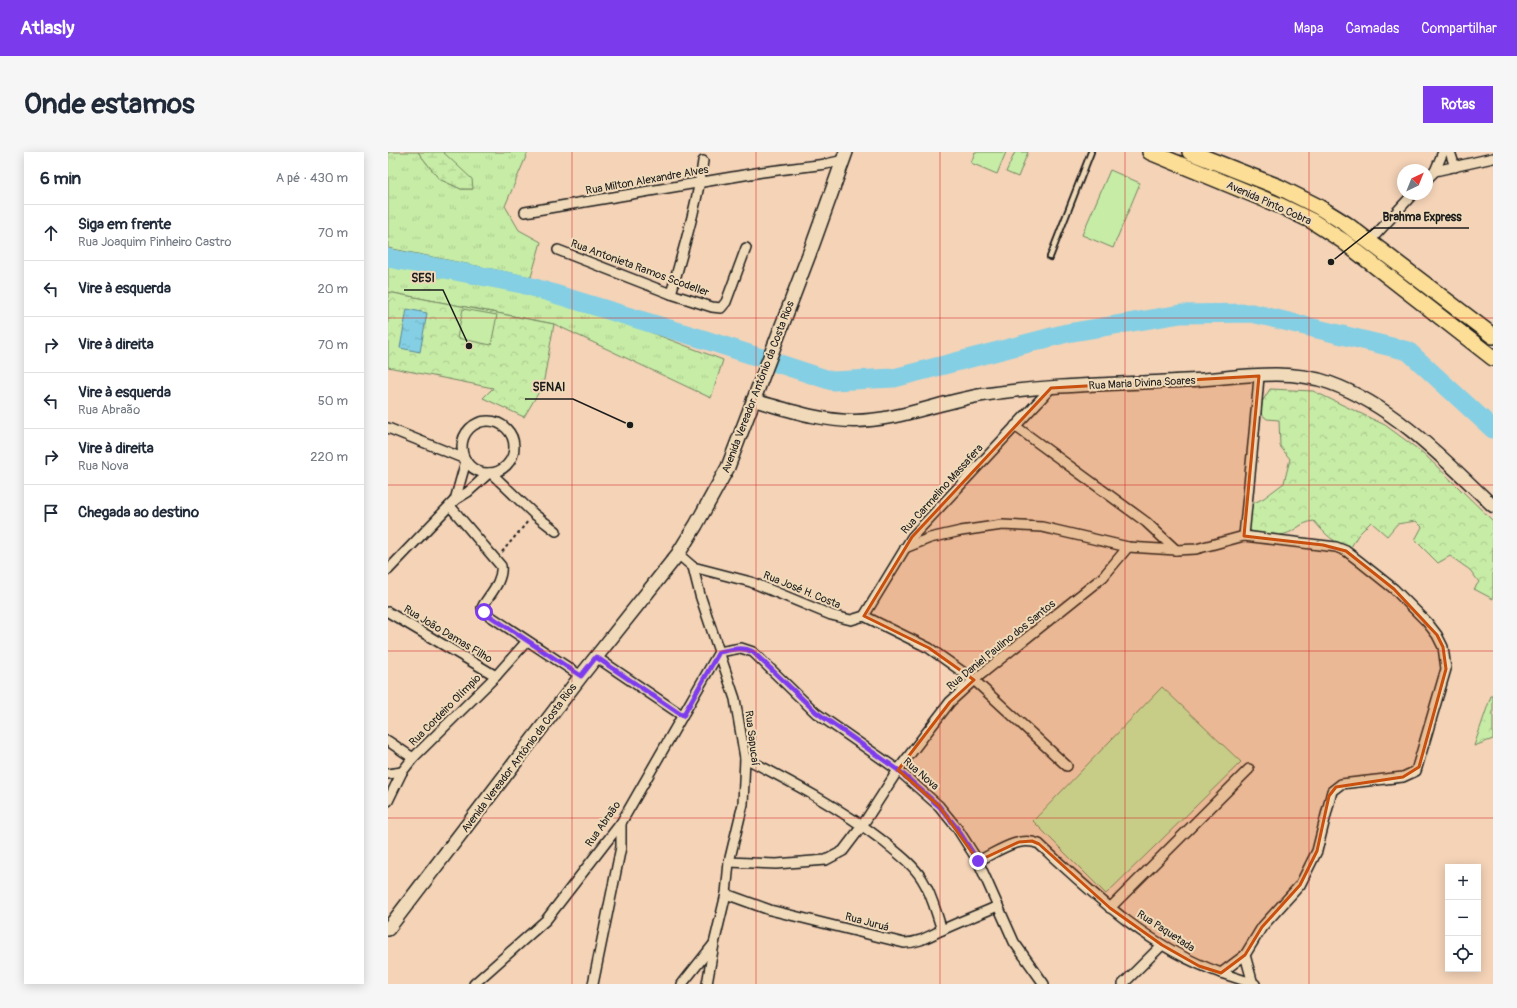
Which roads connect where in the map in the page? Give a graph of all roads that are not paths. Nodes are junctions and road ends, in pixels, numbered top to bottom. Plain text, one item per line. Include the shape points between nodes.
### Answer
1 (1091, 152) edge
2 (1150, 152) edge
3 (1190, 152) edge
4 (1443, 152) edge
5 (1450, 152) edge
6 (845, 156) edge
7 (1493, 158) edge
8 (703, 161) dead end
9 (1455, 167) junction
10 (1434, 171) joint
11 (700, 183) junction
12 (1408, 200) edge
13 (525, 212) dead end
14 (1370, 242) junction
15 (746, 248) dead end
16 (558, 250) dead end
17 (1050, 257) dead end
18 (671, 294) junction
19 (1493, 336) edge
20 (1493, 358) edge
21 (1260, 376) junction
22 (1051, 388) junction
23 (753, 400) junction
24 (1015, 426) junction
25 (388, 428) edge
26 (466, 460) junction
27 (490, 473) junction
28 (452, 503) junction
29 (1493, 506) edge
30 (556, 531) dead end
31 (1244, 536) junction
32 (1128, 547) junction
33 (905, 548) junction
34 (1176, 550) junction
35 (678, 554) junction
36 (693, 567) junction
37 (388, 570) edge
38 (388, 612) edge
39 (864, 616) junction
40 (527, 641) junction
41 (719, 652) junction
42 (596, 657) junction
43 (496, 676) junction
44 (581, 676) junction
45 (974, 680) junction
46 (683, 716) junction
47 (388, 740) edge
48 (413, 758) junction
49 (745, 758) junction
50 (1067, 766) dead end
51 (1249, 769) dead end
52 (898, 770) junction
53 (402, 772) junction
54 (388, 774) edge
55 (388, 801) edge
56 (621, 823) junction
57 (862, 826) junction
58 (978, 861) junction
59 (729, 862) junction
60 (726, 894) junction
61 (998, 906) junction
62 (1110, 908) junction
63 (388, 929) edge
64 (942, 930) junction
65 (714, 944) junction
66 (1162, 945) junction
67 (1245, 955) junction
68 (1221, 973) junction
69 (474, 984) edge
70 (593, 984) edge
71 (682, 984) edge
72 (707, 984) edge
73 (1044, 984) edge
74 (1123, 984) edge
75 (1254, 984) edge

1 - 17 lane
2 - 20 highway, Avenida Pinto Cobra via 1312,221 1343,241
3 - 14 highway, Avenida Pinto Cobra via 1279,187 1318,206
4 - 10 street
5 - 9 street
6 - 11 street, Rua Milton Alexandre Alves via 826,164
6 - 23 main road, Avenida Vereador Antônio da Costa Rios
7 - 9 street
8 - 11 street
9 - 10 street
11 - 13 street, Rua Milton Alexandre Alves
11 - 18 street
12 - 14 street
14 - 19 highway, Avenida Pinto Cobra
15 - 18 street, Rua Antonieta Ramos Scodeller via 723,307 712,307
16 - 18 street, Rua Antonieta Ramos Scodeller
21 - 22 street, Rua Maria Divina Soares
21 - 29 street, Rua Maria Divina Soares via 1299,376 1329,382 1356,394 1431,447
21 - 31 street
22 - 23 street, Rua Maria Divina Soares via 982,395 880,418 854,421 823,418
22 - 24 street, Rua Carmelino Massafera
23 - 35 main road, Avenida Vereador Antônio da Costa Rios via 728,467
24 - 33 street, Rua Carmelino Massafera
24 - 34 street via 1146,522
25 - 26 street
26 - 27 street via 479,472
26 - 27 street via 462,443 469,428 484,421 500,424 512,436 514,452 505,466
26 - 28 street
27 - 28 street
27 - 30 street
28 - 37 street
28 - 40 street via 501,566 502,573 482,608 486,614
31 - 34 street via 1196,548
31 - 67 street via 1323,545 1346,551 1394,589 1427,622 1437,635 1446,658 1446,669 1416,771 1403,777 1341,784 1332,791 1317,851 1307,873 1300,886 1262,927
32 - 33 street via 1042,527 1002,525 930,538
32 - 34 street
32 - 45 street, Rua Daniel Paulino dos Santos via 1103,577
33 - 39 street, Rua Carmelino Massafera
35 - 36 street
35 - 42 main road, Avenida Vereador Antônio da Costa Rios
36 - 39 street, Rua José H. Costa via 750,582 842,618 851,620
36 - 41 street, Rua Sapucaí
38 - 43 street, Rua João Damas Filho
39 - 45 street via 929,648
40 - 43 street, Rua Cordeiro Olímpio
40 - 44 street
41 - 46 street, Rua Abraão
41 - 49 street, Rua Sapucaí via 735,699
41 - 52 street, Rua Nova via 741,648 753,652 816,712
42 - 44 main road, Avenida Vereador Antônio da Costa Rios
42 - 46 street
43 - 48 street, Rua Cordeiro Olímpio
44 - 63 main road, Avenida Vereador Antônio da Costa Rios
45 - 50 street
45 - 52 street, Rua Daniel Paulino dos Santos via 950,702
46 - 56 street, Rua Abraão
47 - 48 street
48 - 53 street, Rua Cordeiro Olímpio
49 - 57 street via 800,786
49 - 59 street, Rua Sapucaí via 743,804
51 - 62 street
52 - 57 street, Rua Daniel Paulino dos Santos
52 - 58 street, Rua Nova via 939,806
53 - 54 street
53 - 55 street, Rua Cordeiro Olímpio
56 - 69 street, Rua Abraão via 546,920
56 - 70 street via 621,847
57 - 59 street, Rua Daniel Paulino dos Santos via 844,851 826,860 776,864
57 - 64 street via 899,854 922,879
58 - 61 street, Rua Nova
58 - 62 street, Rua Paquetada via 1019,842 1032,841 1039,844
59 - 60 street, Rua Sapucaí
60 - 64 street, Rua Juruá via 770,910 893,942 913,943
60 - 65 street, Rua Sapucaí
61 - 64 street, Rua Juruá
61 - 73 street, Rua Nova via 1014,942
62 - 66 street, Rua Paquetada
65 - 71 street
65 - 72 street, Rua Sapucaí
66 - 68 street, Rua Paquetada via 1199,966
66 - 74 street
67 - 68 street
67 - 75 street
68 - 75 street, Rua Paquetada

